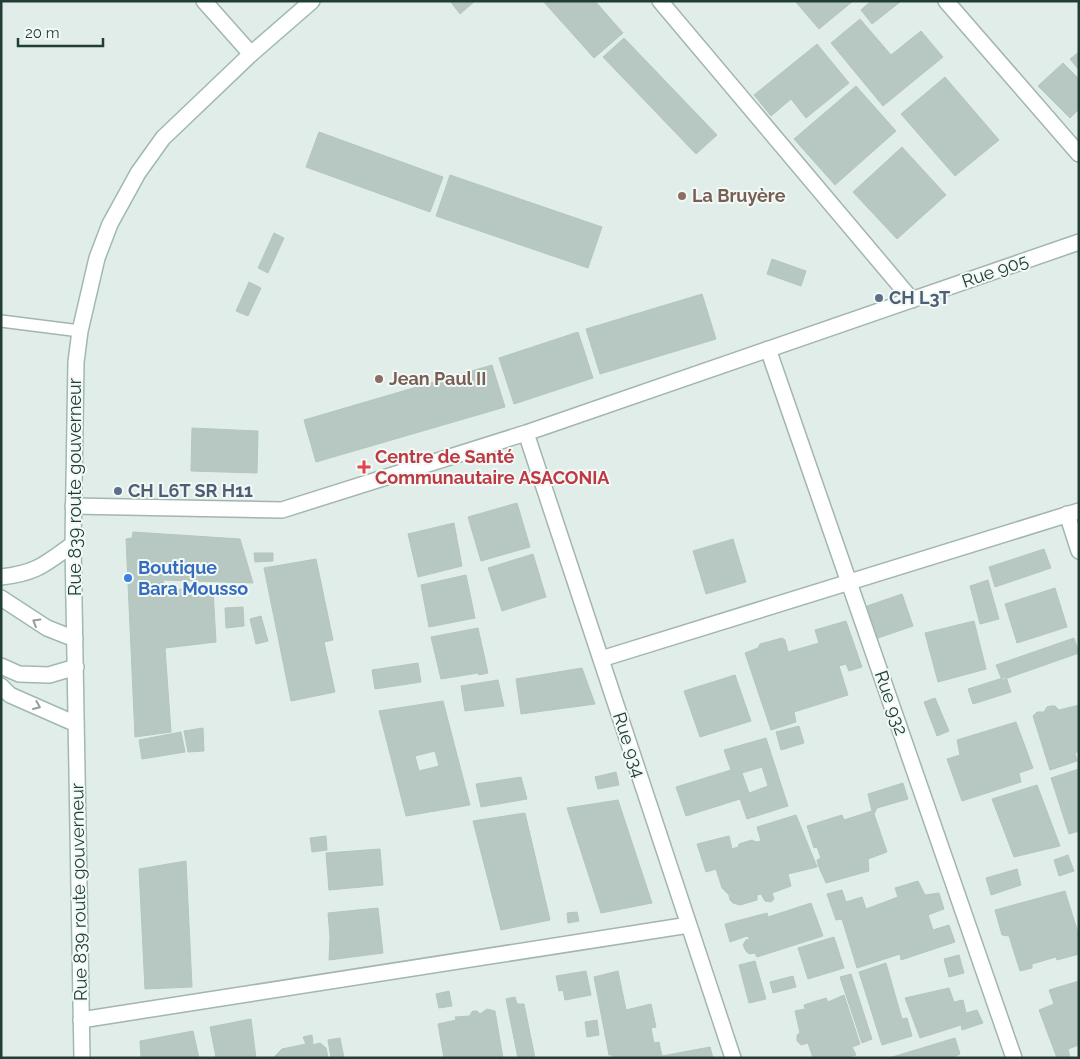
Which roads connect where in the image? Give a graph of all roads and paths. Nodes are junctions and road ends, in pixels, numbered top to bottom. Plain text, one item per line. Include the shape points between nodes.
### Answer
1 (204, 1) edge
2 (312, 1) edge
3 (660, 1) edge
4 (946, 1) edge
5 (251, 54) junction
6 (1079, 154) edge
7 (1079, 242) edge
8 (912, 300) junction
9 (1, 321) edge
10 (80, 331) junction
11 (768, 349) junction
12 (526, 433) junction
13 (73, 506) junction
14 (1073, 512) edge
15 (73, 544) junction
16 (1079, 551) edge
17 (1, 577) edge
18 (848, 582) junction
19 (1, 598) edge
20 (75, 639) junction
21 (601, 659) junction
22 (1, 666) edge
23 (76, 667) junction
24 (1, 686) edge
25 (76, 724) junction
26 (689, 925) junction
27 (81, 1020) junction
28 (82, 1058) edge
29 (733, 1058) edge
30 (1014, 1058) edge

1 - 5 street
2 - 5 street, Rue 839 route gouverneur
3 - 8 street
4 - 6 street
5 - 10 street, Rue 839 route gouverneur via 163,138 138,173 110,224 97,258
7 - 8 street, Rue 905
8 - 11 street, Rue 905
9 - 10 lane
10 - 13 street, Rue 839 route gouverneur via 76,362
11 - 12 street, Rue 905
11 - 18 street, Rue 932
12 - 13 street, Rue 905 via 282,510
12 - 21 street, Rue 934
13 - 15 street, Rue 839 route gouverneur
14 - 16 street
14 - 18 street
15 - 17 street via 39,568 21,575
15 - 20 street, Rue 839 route gouverneur
18 - 21 street
18 - 30 street, Rue 932
20 -> 19 street via 47,628
20 - 23 street, Rue 839 route gouverneur
21 - 26 street, Rue 934
22 - 23 street via 19,674 49,675
23 - 25 street, Rue 839 route gouverneur
24 -> 25 street via 10,695
25 - 27 street, Rue 839 route gouverneur
26 - 27 street
26 - 29 street, Rue 934
27 - 28 street, Rue 839 route gouverneur

